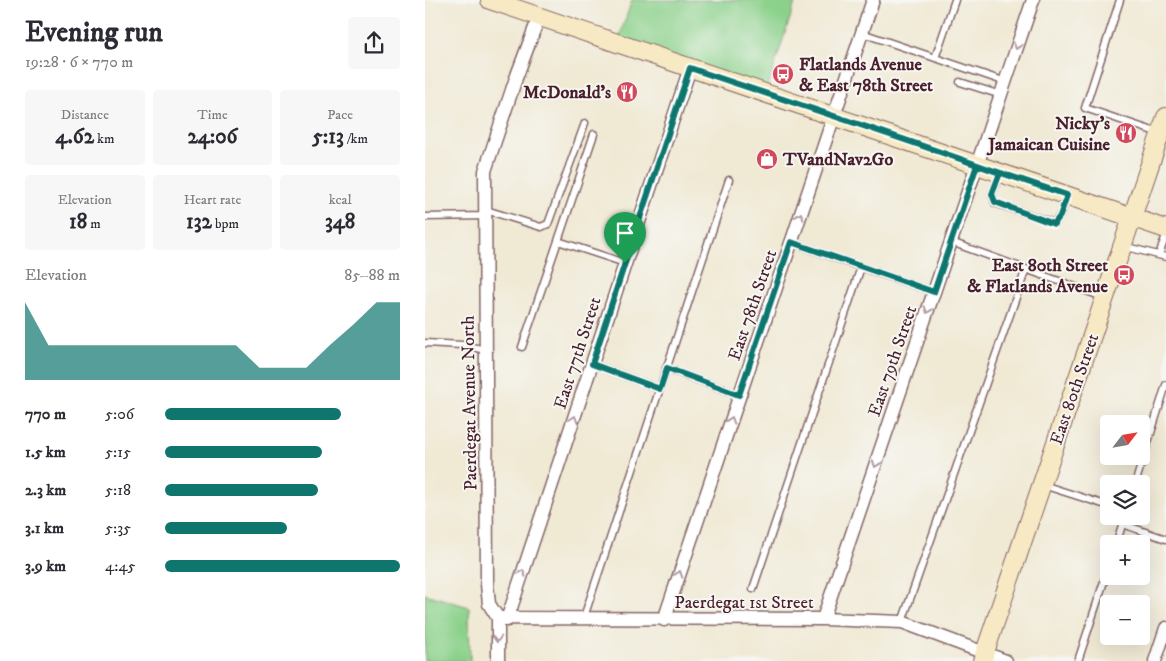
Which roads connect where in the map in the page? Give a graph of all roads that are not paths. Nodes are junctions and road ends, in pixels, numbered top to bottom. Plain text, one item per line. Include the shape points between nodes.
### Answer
1 (489, 0) edge
2 (873, 0) edge
3 (955, 0) edge
4 (1033, 0) edge
5 (1120, 0) edge
6 (539, 16) junction
7 (862, 33) junction
8 (935, 58) junction
9 (690, 68) junction
10 (960, 82) dead end
11 (1006, 82) junction
12 (1001, 94) junction
13 (833, 116) junction
14 (585, 124) dead end
15 (594, 134) dead end
16 (1162, 136) edge
17 (977, 165) junction
18 (1000, 173) junction
19 (729, 180) dead end
20 (1067, 195) junction
21 (486, 213) junction
22 (425, 217) edge
23 (1132, 218) junction
24 (1166, 229) edge
25 (1166, 235) edge
26 (559, 241) junction
27 (791, 242) junction
28 (951, 242) junction
29 (1122, 246) junction
30 (1163, 256) edge
31 (625, 263) junction
32 (861, 267) junction
33 (1026, 269) junction
34 (934, 292) junction
35 (1105, 298) junction
36 (425, 343) edge
37 (522, 347) dead end
38 (486, 350) junction
39 (592, 364) junction
40 (667, 368) junction
41 (1166, 386) edge
42 (660, 389) junction
43 (739, 395) junction
44 (1138, 475) edge
45 (1042, 484) junction
46 (1100, 503) edge
47 (1125, 525) edge
48 (1166, 539) edge
49 (1103, 585) edge
50 (753, 589) dead end
51 (503, 619) junction
52 (823, 619) junction
53 (583, 620) junction
54 (664, 620) junction
55 (902, 622) junction
56 (1166, 628) edge
57 (983, 657) edge
58 (498, 661) edge
59 (1006, 661) edge
60 (1079, 661) edge
61 (1155, 661) edge

1 - 6 main road
2 - 7 street, East 78th Street
3 - 8 lane
4 -> 11 street, East 79th Street
5 - 16 lane via 1085,108
6 - 9 main road
6 - 21 street, Paerdegat Avenue North via 485,171
7 - 8 lane
7 - 13 street, East 78th Street
8 - 11 lane
9 - 13 main road
9 - 31 street, East 77th Street
10 - 12 lane
11 - 12 street, East 79th Street
12 - 17 street, East 79th Street
13 - 17 main road
27 -> 13 street, East 78th Street
14 - 21 lane via 548,224 541,228
15 - 26 lane
16 - 23 main road, East 80th Street
17 - 18 main road
17 - 28 street, East 79th Street
18 - 20 main road
18 - 20 lane via 992,194 995,202 1054,224
19 - 40 lane
20 - 23 main road
21 - 22 lane
21 - 38 street, Paerdegat Avenue North
23 - 24 main road
23 - 29 main road, East 80th Street
25 - 30 lane
26 - 31 lane
26 - 37 lane
27 - 32 lane
27 - 43 street, East 78th Street
28 - 33 lane
28 - 34 street, East 79th Street
29 - 30 lane
29 - 35 main road, East 80th Street
31 - 39 street, East 77th Street
32 - 34 lane
32 - 50 lane
33 - 35 lane
33 - 55 lane
34 -> 52 street, East 79th Street
35 - 45 main road, East 80th Street
36 - 38 lane
38 - 51 street, Paerdegat Avenue North via 487,584 489,604
39 - 42 lane
51 -> 39 street, East 77th Street
40 - 42 lane
40 - 43 lane
41 - 44 lane
42 - 53 lane
54 -> 43 street, East 78th Street
45 - 46 lane
45 - 57 main road, East 80th Street
47 - 48 lane
49 - 60 lane
51 - 53 street, Paerdegat 1st Street
51 -> 58 street, Paerdegat Avenue North
52 - 54 street, Paerdegat 1st Street
52 - 55 street, Paerdegat 1st Street
53 - 54 street, Paerdegat 1st Street
55 - 57 street, Paerdegat 1st Street
56 - 61 street
57 - 59 street, Paerdegat 1st Street

